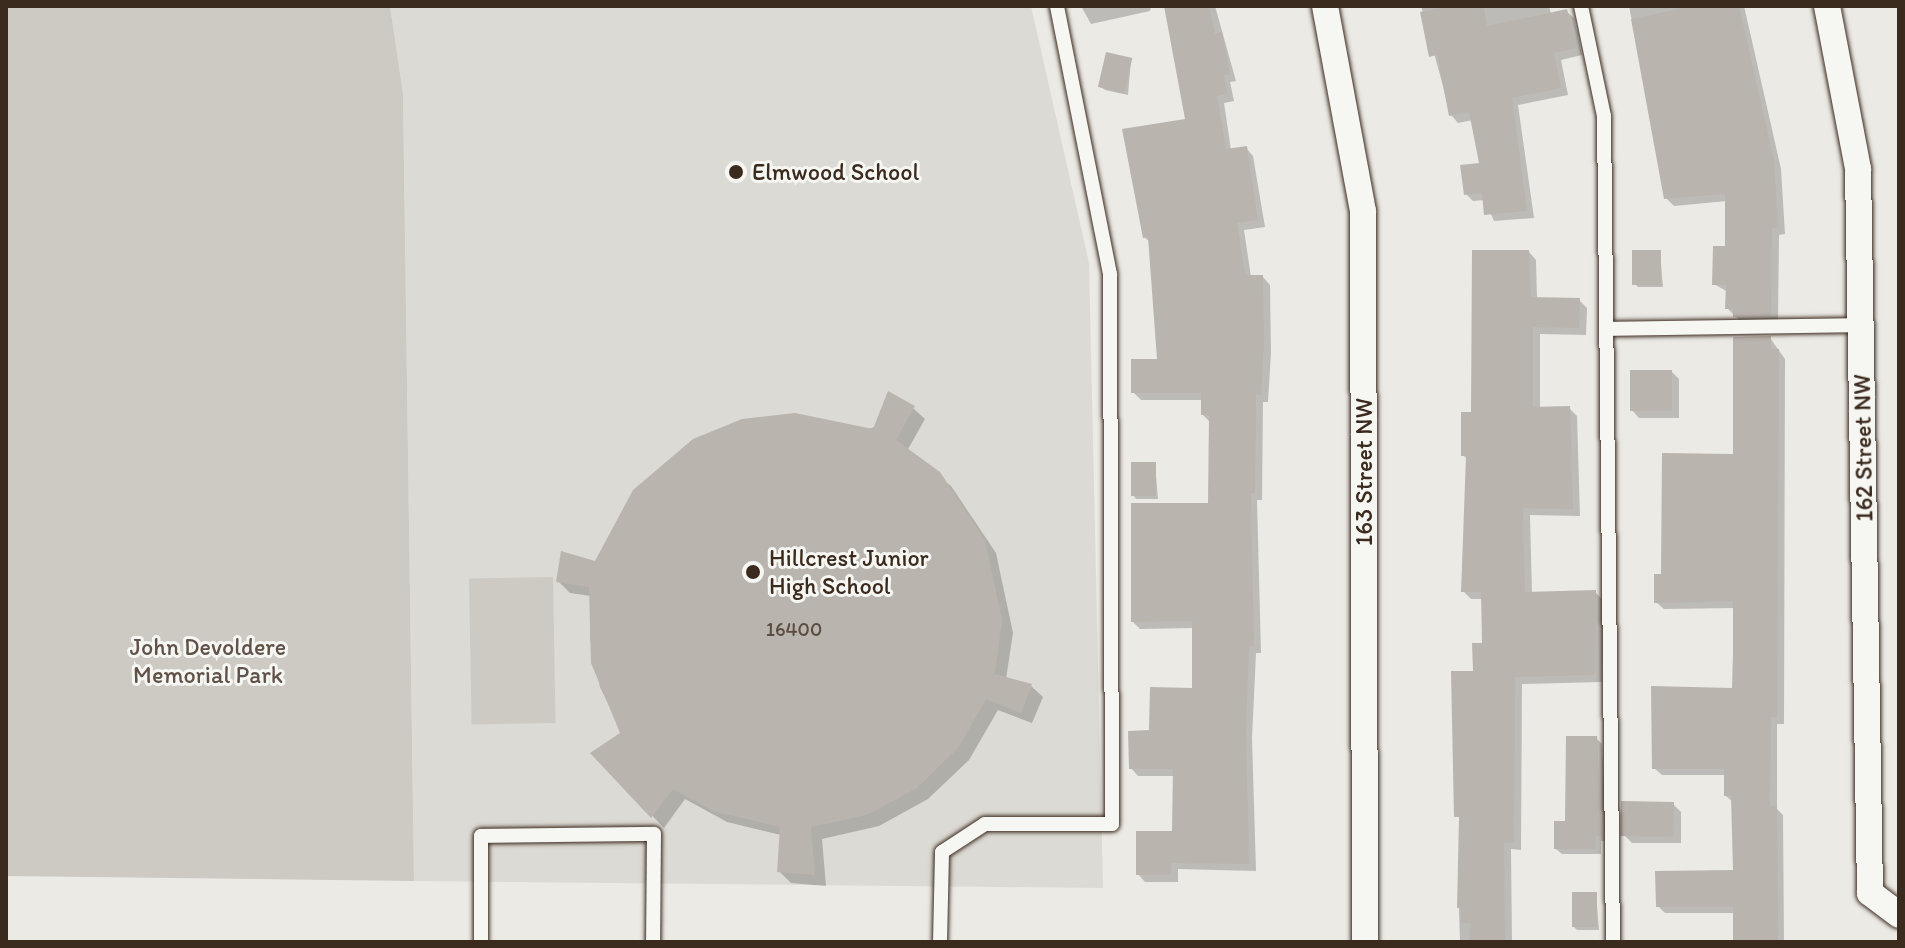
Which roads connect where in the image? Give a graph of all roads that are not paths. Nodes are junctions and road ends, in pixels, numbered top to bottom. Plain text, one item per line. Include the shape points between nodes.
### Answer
1 (1057, 6) edge
2 (1325, 6) edge
3 (1581, 6) edge
4 (1827, 6) edge
5 (1861, 325) junction
6 (1607, 329) junction
7 (1899, 915) edge
8 (481, 942) edge
9 (653, 942) edge
10 (940, 942) edge
11 (1365, 942) edge
12 (1613, 942) edge

1 - 10 lane via 1110,274 1112,824 985,824 942,852
2 - 11 street, 163 Street NW via 1363,211
3 - 6 lane via 1604,116
4 - 5 street, 162 Street NW via 1858,169
5 - 6 lane
5 - 7 street, 162 Street NW via 1870,893
6 - 12 lane
8 - 9 lane via 481,836 654,834

